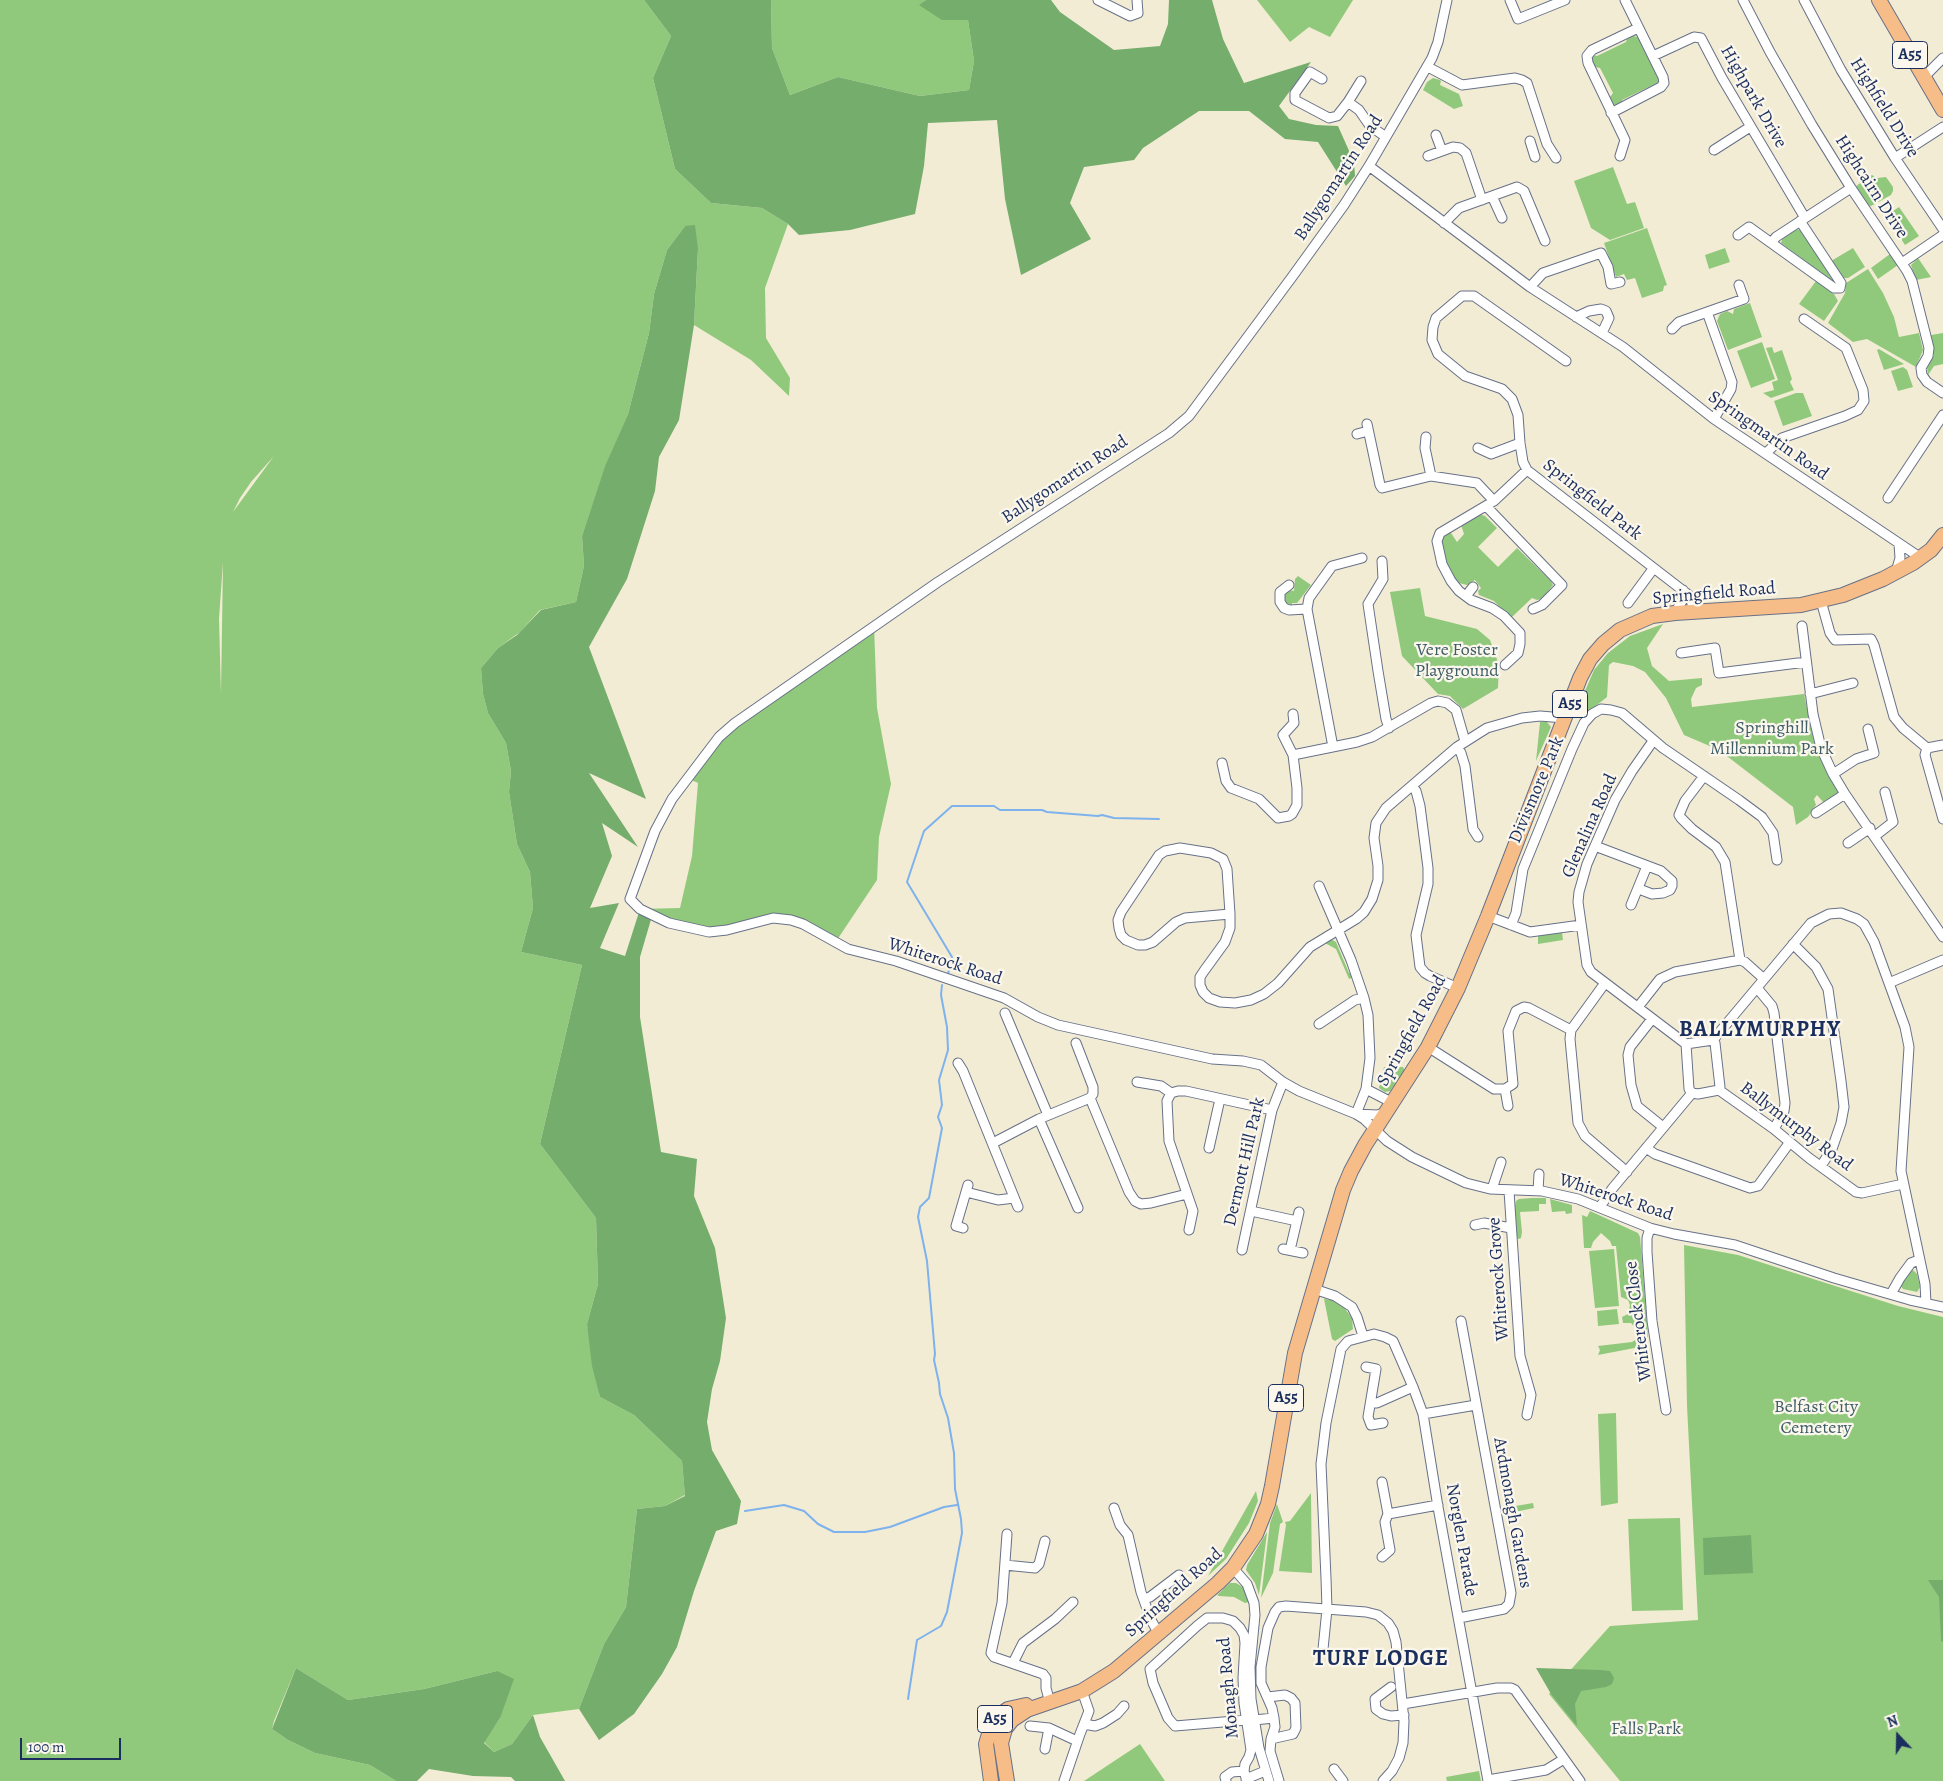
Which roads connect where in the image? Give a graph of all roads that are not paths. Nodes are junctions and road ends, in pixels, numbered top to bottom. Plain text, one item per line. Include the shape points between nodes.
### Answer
1 (1098, 0) edge
2 (1137, 0) edge
3 (1447, 0) edge
4 (1510, 0) edge
5 (1565, 0) edge
6 (1625, 0) edge
7 (1743, 0) edge
8 (1804, 0) edge
9 (1879, 0) edge
10 (1638, 28) junction
11 (1653, 56) junction
12 (1943, 58) edge
13 (1428, 67) junction
14 (1923, 78) junction
15 (1322, 80) dead end
16 (1361, 81) dead end
17 (1348, 102) junction
18 (1943, 110) edge
19 (1611, 113) junction
20 (1750, 127) junction
21 (1943, 127) edge
22 (1436, 135) dead end
23 (1386, 137) junction
24 (1547, 144) junction
25 (1532, 149) dead end
26 (1718, 150) dead end
27 (1442, 151) junction
28 (1428, 156) dead end
29 (1620, 156) dead end
30 (1556, 158) dead end
31 (1896, 158) junction
32 (1369, 166) junction
33 (1851, 188) junction
34 (1492, 196) junction
35 (1482, 200) junction
36 (1502, 218) dead end
37 (1802, 220) junction
38 (1444, 223) junction
39 (1943, 229) edge
40 (1738, 235) dead end
41 (1943, 235) edge
42 (1545, 241) dead end
43 (1772, 242) junction
44 (1902, 263) junction
45 (1620, 282) dead end
46 (1739, 285) dead end
47 (1530, 287) junction
48 (1707, 312) junction
49 (1576, 318) junction
50 (1804, 319) dead end
51 (1672, 329) dead end
52 (1602, 333) junction
53 (1566, 361) dead end
54 (1943, 393) edge
55 (1943, 416) edge
56 (1714, 419) junction
57 (1357, 434) dead end
58 (1426, 437) dead end
59 (1520, 444) junction
60 (1478, 448) dead end
61 (1766, 453) junction
62 (1527, 470) junction
63 (1431, 476) junction
64 (1888, 498) dead end
65 (1494, 501) junction
66 (1486, 506) junction
67 (1943, 535) edge
68 (1898, 544) junction
69 (1362, 558) dead end
70 (1920, 558) junction
71 (1382, 561) dead end
72 (1653, 569) junction
73 (1896, 573) junction
74 (1289, 585) dead end
75 (1473, 587) dead end
76 (1683, 590) junction
77 (1466, 596) junction
78 (1821, 601) junction
79 (1628, 603) dead end
80 (1307, 608) junction
81 (1533, 609) dead end
82 (1694, 612) junction
83 (1675, 613) junction
84 (1802, 626) dead end
85 (1681, 653) dead end
86 (1806, 662) junction
87 (1505, 665) dead end
88 (1853, 683) dead end
89 (1810, 694) junction
90 (1294, 714) dead end
91 (1564, 718) junction
92 (1390, 728) junction
93 (1868, 728) dead end
94 (1465, 741) junction
95 (1654, 741) junction
96 (1943, 745) edge
97 (1333, 747) junction
98 (1457, 747) junction
99 (1926, 748) junction
100 (1293, 755) junction
101 (1222, 763) dead end
102 (1833, 774) junction
103 (1704, 776) junction
104 (1412, 786) junction
105 (1884, 792) dead end
106 (1845, 794) junction
107 (1816, 813) dead end
108 (1943, 819) edge
109 (1872, 832) junction
110 (1478, 837) dead end
111 (1848, 843) dead end
112 (1595, 846) junction
113 (1777, 860) dead end
114 (1647, 866) junction
115 (1319, 886) dead end
116 (1639, 889) junction
117 (1631, 905) dead end
118 (640, 909) joint
119 (1230, 914) junction
120 (1488, 916) junction
121 (1512, 925) junction
122 (1581, 925) junction
123 (1338, 931) junction
124 (1943, 937) edge
125 (1793, 944) junction
126 (1740, 960) junction
127 (1943, 960) edge
128 (1764, 978) junction
129 (1605, 983) junction
130 (1889, 983) junction
131 (1458, 988) junction
132 (1757, 988) junction
133 (1364, 998) junction
134 (1638, 1007) junction
135 (1005, 1013) dead end
136 (1652, 1019) junction
137 (1319, 1024) dead end
138 (1571, 1030) junction
139 (1713, 1040) junction
140 (1076, 1043) dead end
141 (1686, 1044) junction
142 (1428, 1047) junction
143 (958, 1063) dead end
144 (1137, 1082) dead end
145 (1282, 1082) junction
146 (1506, 1088) junction
147 (1366, 1089) junction
148 (1719, 1090) junction
149 (1171, 1093) junction
150 (1692, 1093) junction
151 (1090, 1098) junction
152 (1220, 1099) junction
153 (1508, 1106) dead end
154 (1390, 1108) junction
155 (1272, 1110) junction
156 (1356, 1114) junction
157 (1048, 1115) junction
158 (1039, 1119) junction
159 (1664, 1127) junction
160 (1774, 1129) junction
161 (1375, 1130) junction
162 (993, 1142) junction
163 (1790, 1142) junction
164 (1209, 1148) dead end
165 (1646, 1148) junction
166 (1501, 1162) dead end
167 (1821, 1166) junction
168 (1626, 1172) junction
169 (1539, 1174) dead end
170 (1903, 1184) junction
171 (1492, 1189) junction
172 (1509, 1191) junction
173 (1538, 1191) junction
174 (1187, 1194) junction
175 (1014, 1198) junction
176 (1018, 1207) dead end
177 (1600, 1207) junction
178 (1078, 1208) dead end
179 (1251, 1211) junction
180 (1475, 1225) dead end
181 (963, 1228) dead end
182 (1511, 1228) junction
183 (1650, 1228) junction
184 (1189, 1230) dead end
185 (1245, 1240) junction
186 (1254, 1242) dead end
187 (1242, 1250) dead end
188 (1303, 1253) dead end
189 (1919, 1260) junction
190 (1314, 1289) junction
191 (1892, 1294) junction
192 (1926, 1303) junction
193 (1943, 1307) edge
194 (1461, 1321) dead end
195 (1363, 1336) junction
196 (1366, 1368) dead end
197 (1413, 1386) junction
198 (1371, 1403) junction
199 (1476, 1405) junction
200 (1666, 1410) dead end
201 (1423, 1414) junction
202 (1528, 1415) dead end
203 (1383, 1423) dead end
204 (1382, 1482) dead end
205 (1438, 1505) junction
206 (1114, 1508) dead end
207 (1388, 1514) junction
208 (1007, 1534) dead end
209 (1045, 1541) dead end
210 (1382, 1557) dead end
211 (1005, 1565) junction
212 (1233, 1568) junction
213 (1179, 1575) dead end
214 (1144, 1599) junction
215 (1072, 1602) dead end
216 (1326, 1609) junction
217 (1459, 1618) junction
218 (1159, 1634) junction
219 (1323, 1649) dead end
220 (1013, 1663) junction
221 (1082, 1691) junction
222 (1473, 1692) junction
223 (1388, 1693) dead end
224 (1268, 1697) junction
225 (1048, 1704) junction
226 (1403, 1704) junction
227 (1124, 1706) dead end
228 (1404, 1715) junction
229 (1274, 1718) junction
230 (1250, 1720) junction
231 (1084, 1724) junction
232 (1030, 1726) dead end
233 (1048, 1728) junction
234 (1271, 1739) junction
235 (1077, 1741) junction
236 (1045, 1749) dead end
237 (1564, 1759) junction
238 (1334, 1769) dead end
239 (1265, 1771) junction
240 (1246, 1777) edge
241 (1488, 1780) edge
242 (991, 1781) edge
243 (1006, 1781) edge
244 (1064, 1781) edge
245 (1226, 1781) edge
246 (1269, 1781) edge
247 (1278, 1781) edge
248 (1343, 1781) edge
249 (1383, 1781) edge
250 (1580, 1781) edge

1 - 2 street via 1130,16 1138,13
3 - 13 street, Ballygomartin Road via 1438,42
4 - 5 street via 1518,19
6 - 10 street
7 - 33 street, Highcairn Drive
8 - 31 street, Highfield Drive via 1841,70
9 - 14 highway, A55
10 - 11 street
10 - 19 street via 1592,50 1587,56
11 - 19 street via 1664,83
11 - 20 street, Highpark Drive via 1699,36
12 - 14 street
13 - 23 street, Ballygomartin Road
13 - 24 street via 1462,85 1515,78 1522,80
14 - 18 highway, A55
15 - 17 street via 1310,72 1295,93 1295,100 1329,118 1340,114
16 - 17 street
17 - 23 street via 1370,126
19 - 29 street via 1625,140
20 - 26 street
20 - 37 street, Highpark Drive
21 - 31 street
22 - 27 street
23 - 32 street, Ballygomartin Road
24 - 25 street
24 - 30 street
27 - 28 street
27 - 35 street via 1452,147 1466,153
31 - 39 street, Highfield Drive
32 - 38 street, Springmartin Road
32 - 118 street, Ballygomartin Road via 1189,416 866,631 718,737 672,799 655,831 630,899
33 - 37 street
33 - 44 street, Highcairn Drive
34 - 35 street
34 - 36 street
34 - 42 street via 1517,187 1524,191
35 - 38 street via 1459,208
37 - 43 street
37 - 43 street, Highpark Drive via 1841,283 1840,288 1834,288
38 - 47 street, Springmartin Road
40 - 43 street via 1749,227
41 - 44 street
44 - 54 street, Highcairn Drive via 1912,281 1929,348 1921,368 1922,375
45 - 47 street via 1611,284 1601,253 1543,273
46 - 48 street via 1744,299
47 - 49 street, Springmartin Road
48 - 51 street via 1679,322
48 - 56 street via 1732,382 1732,389
49 - 52 street, Springmartin Road
49 - 52 street via 1589,311 1606,311 1609,318
50 - 61 street via 1846,348 1863,390 1864,401 1858,410 1845,416 1782,438
52 - 56 street, Springmartin Road
53 - 59 street, Springfield Park via 1474,296 1462,296 1436,318 1432,340 1438,354 1465,376 1502,389 1512,399 1518,415
55 - 64 street
56 - 61 street, Springmartin Road
57 - 63 street via 1368,428 1382,488
58 - 63 street
59 - 60 street via 1491,454
59 - 62 street, Springfield Park via 1522,462
61 - 68 street, Springmartin Road
62 - 65 street
62 - 72 street, Springfield Park
63 - 65 street via 1477,483
65 - 66 street
66 - 77 street via 1440,533 1437,541 1442,564 1451,581
66 - 81 street via 1562,586
67 - 70 highway, Springfield Road / A55
68 - 70 street, Springmartin Road
68 - 73 street via 1900,558
69 - 80 street via 1332,566 1309,598
70 - 73 highway, Springfield Road / A55
71 - 92 street via 1383,578 1368,604
72 - 76 street, Springfield Park
72 - 79 street
73 - 78 highway, Springfield Road / A55 via 1855,591
74 - 80 street via 1280,592 1284,608
75 - 77 street
76 - 82 street, Springfield Park via 1690,596
76 - 83 street via 1682,601
77 - 87 street via 1517,623 1521,636 1518,653
78 - 82 highway, Springfield Road / A55
78 - 99 street via 1835,640 1871,639 1894,717
80 - 97 street
82 - 83 highway, Springfield Road / A55
83 - 91 highway, Springfield Road / A55 via 1639,621 1620,630 1603,644 1585,668
84 - 86 street
85 - 86 street via 1715,648 1718,674
86 - 89 street
88 - 89 street
89 - 102 street via 1818,738
90 - 100 street via 1294,723 1283,735
91 - 94 street via 1538,716 1506,721
91 - 120 highway, Springfield Road / A55
92 - 94 street via 1431,703 1442,701 1456,710
92 - 97 street via 1366,740
93 - 102 street via 1874,753 1856,759
94 - 98 street
95 - 103 street, Divismore Park
95 - 112 street, Glenalina Road via 1615,800
95 - 121 street, Divismore Park via 1622,713 1611,710 1601,709 1584,722 1522,869
96 - 99 street
97 - 100 street
98 - 104 street
98 - 110 street via 1465,766 1473,829
99 - 108 street via 1925,755
100 - 101 street via 1297,805 1292,814 1281,818 1258,799 1231,788
102 - 106 street
103 - 113 street, Divismore Park via 1762,817 1773,833
103 - 126 street via 1685,801 1679,815 1716,847 1726,862
104 - 123 street via 1381,814 1376,823 1374,838 1379,873 1372,899 1364,912
104 - 131 street via 1420,806 1428,868 1416,935 1420,967 1424,973
105 - 109 street via 1893,822
106 - 107 street
106 - 109 street
109 - 111 street
109 - 124 street
112 - 114 street
112 - 122 street, Glenalina Road via 1579,892
114 - 116 street
114 - 116 street via 1667,875 1672,886 1663,893 1652,894
115 - 123 street
116 - 117 street
118 - 145 street, Whiterock Road via 669,923 710,932 773,918 792,920 848,949 896,961 1004,998 1058,1025 1212,1060 1244,1057 1261,1065
119 - 119 street via 1227,869 1223,859 1211,853 1172,849 1159,856 1118,920 1121,935 1126,940 1145,945 1185,918
119 - 123 street via 1225,942 1200,978 1203,992 1220,1002 1235,1003 1264,994 1310,947
120 - 121 street
120 - 131 highway, Springfield Road / A55
121 - 122 street via 1530,932
122 - 129 street, Glenalina Road via 1587,965
123 - 133 street
125 - 128 street
125 - 130 street via 1818,919 1829,914 1848,915 1869,931
125 - 167 street via 1816,967 1828,989 1841,1081 1842,1123
126 - 128 street
126 - 134 street via 1668,974 1660,979
127 - 130 street
128 - 132 street
129 - 134 street, Glenalina Road
129 - 138 street
130 - 170 street via 1909,1048 1901,1160
131 - 142 highway, Springfield Road / A55
132 - 139 street
132 - 160 street via 1772,1006 1785,1103
133 - 137 street via 1355,1000
133 - 147 street via 1370,1058
134 - 136 street, Glenalina Road
135 - 157 street
136 - 141 street, Glenalina Road
136 - 159 street via 1630,1047 1630,1076 1637,1106
138 - 146 street via 1529,1008 1516,1011 1508,1031 1513,1084
138 - 168 street via 1578,1123 1585,1136
139 - 141 street
139 - 148 street, Ballymurphy Road via 1716,1043
140 - 151 street via 1094,1087
141 - 150 street
142 - 146 street via 1494,1089
142 - 154 highway, Springfield Road / A55
143 - 162 street
144 - 149 street via 1161,1086
145 - 155 street, Dermott Hill Park
145 - 156 street, Whiterock Road
146 - 153 street
147 - 154 street
147 - 156 street
148 - 150 street
148 - 160 street, Ballymurphy Road
149 - 152 street via 1178,1091
149 - 174 street via 1166,1101 1169,1140
150 - 159 street
151 - 157 street
151 - 174 street via 1135,1201 1141,1204 1163,1202
152 - 155 street
152 - 164 street
154 - 156 street via 1377,1114
154 - 161 highway, Springfield Road / A55
155 - 179 street, Dermott Hill Park
156 - 161 street, Whiterock Road
157 - 158 street
158 - 162 street
158 - 178 street
159 - 165 street
160 - 163 street, Ballymurphy Road
161 - 171 street, Whiterock Road via 1412,1157 1453,1178
161 - 190 highway, Springfield Road / A55 via 1343,1190
162 - 175 street
163 - 165 street via 1758,1186 1750,1188
163 - 167 street, Ballymurphy Road
165 - 168 street
166 - 171 street
167 - 170 street, Ballymurphy Road via 1856,1192
168 - 177 street
169 - 173 street
170 - 189 street
171 - 172 street, Whiterock Road
172 - 173 street, Whiterock Road
172 - 182 street, Whiterock Grove
173 - 177 street, Whiterock Road
174 - 184 street via 1193,1213
175 - 176 street
175 - 181 street via 998,1200 967,1189 956,1226
177 - 183 street, Whiterock Road
179 - 185 street, Dermott Hill Park
179 - 188 street via 1298,1217 1287,1249
180 - 182 street via 1484,1223
182 - 202 street, Whiterock Grove via 1521,1364 1531,1395
183 - 191 street, Whiterock Road via 1735,1245
183 - 200 street, Whiterock Close via 1646,1252
185 - 186 street
185 - 187 street, Dermott Hill Park
189 - 191 street via 1911,1263
189 - 192 street
190 - 195 street via 1335,1296 1352,1307
190 - 212 highway, Springfield Road / A55 via 1295,1353 1268,1504 1256,1534
191 - 192 street, Whiterock Road
192 - 193 street, Whiterock Road
194 - 199 street, Ardmonagh Gardens
195 - 197 street, Norglen Parade via 1385,1336 1393,1342
195 - 216 street via 1348,1341 1341,1349 1322,1455
196 - 198 street via 1376,1369
197 - 198 street
197 - 201 street, Norglen Parade
198 - 203 street via 1368,1417 1371,1425
199 - 201 street
199 - 217 street, Ardmonagh Gardens via 1511,1593 1510,1604 1504,1609
201 - 205 street, Norglen Parade
204 - 207 street
205 - 207 street
205 - 217 street, Norglen Parade
206 - 214 street via 1128,1535
207 - 210 street via 1385,1522 1390,1550
208 - 211 street
209 - 211 street via 1035,1568
211 - 220 street via 1000,1619 991,1650 994,1657
212 - 218 highway, Springfield Road / A55
212 - 230 street via 1247,1584 1254,1603
213 - 214 street
214 - 218 street
215 - 220 street via 1023,1643
216 - 219 street
216 - 224 street, Monagh Road via 1286,1606 1275,1612 1268,1628 1261,1666 1262,1683
216 - 226 street via 1366,1612 1378,1615 1388,1623 1396,1642
217 - 222 street, Norglen Parade
218 - 221 highway, Springfield Road / A55 via 1114,1671
220 - 225 street via 1045,1676
221 - 225 highway, Springfield Road / A55
221 - 231 street via 1089,1711
222 - 226 street
222 - 237 street via 1508,1686 1515,1690
222 - 241 street, Norglen Parade
223 - 228 street via 1375,1699 1376,1709 1390,1716
224 - 229 street, Monagh Road
224 - 234 street via 1285,1696 1295,1703 1296,1728 1293,1734
225 - 242 highway, A55 via 1016,1706 996,1718 986,1744
225 - 243 highway, A55 via 1017,1715 1005,1730 1001,1748
226 - 228 street
227 - 231 street via 1103,1723 1095,1726
228 - 249 street via 1402,1751
229 - 230 street
229 - 234 street, Monagh Road
230 - 230 street, Monagh Road via 1243,1678 1244,1635 1233,1621 1208,1618 1150,1669 1168,1718 1175,1726
230 - 239 street, Monagh Road
230 - 240 street, Monagh Road via 1251,1750
231 - 235 street
232 - 233 street
233 - 235 street
233 - 236 street
234 - 247 street, Monagh Road via 1270,1751
235 - 244 street
237 - 241 street via 1546,1770
237 - 250 street
238 - 248 street
239 - 240 street
239 - 246 street, Monagh Road
240 - 245 street via 1232,1772 1225,1777

